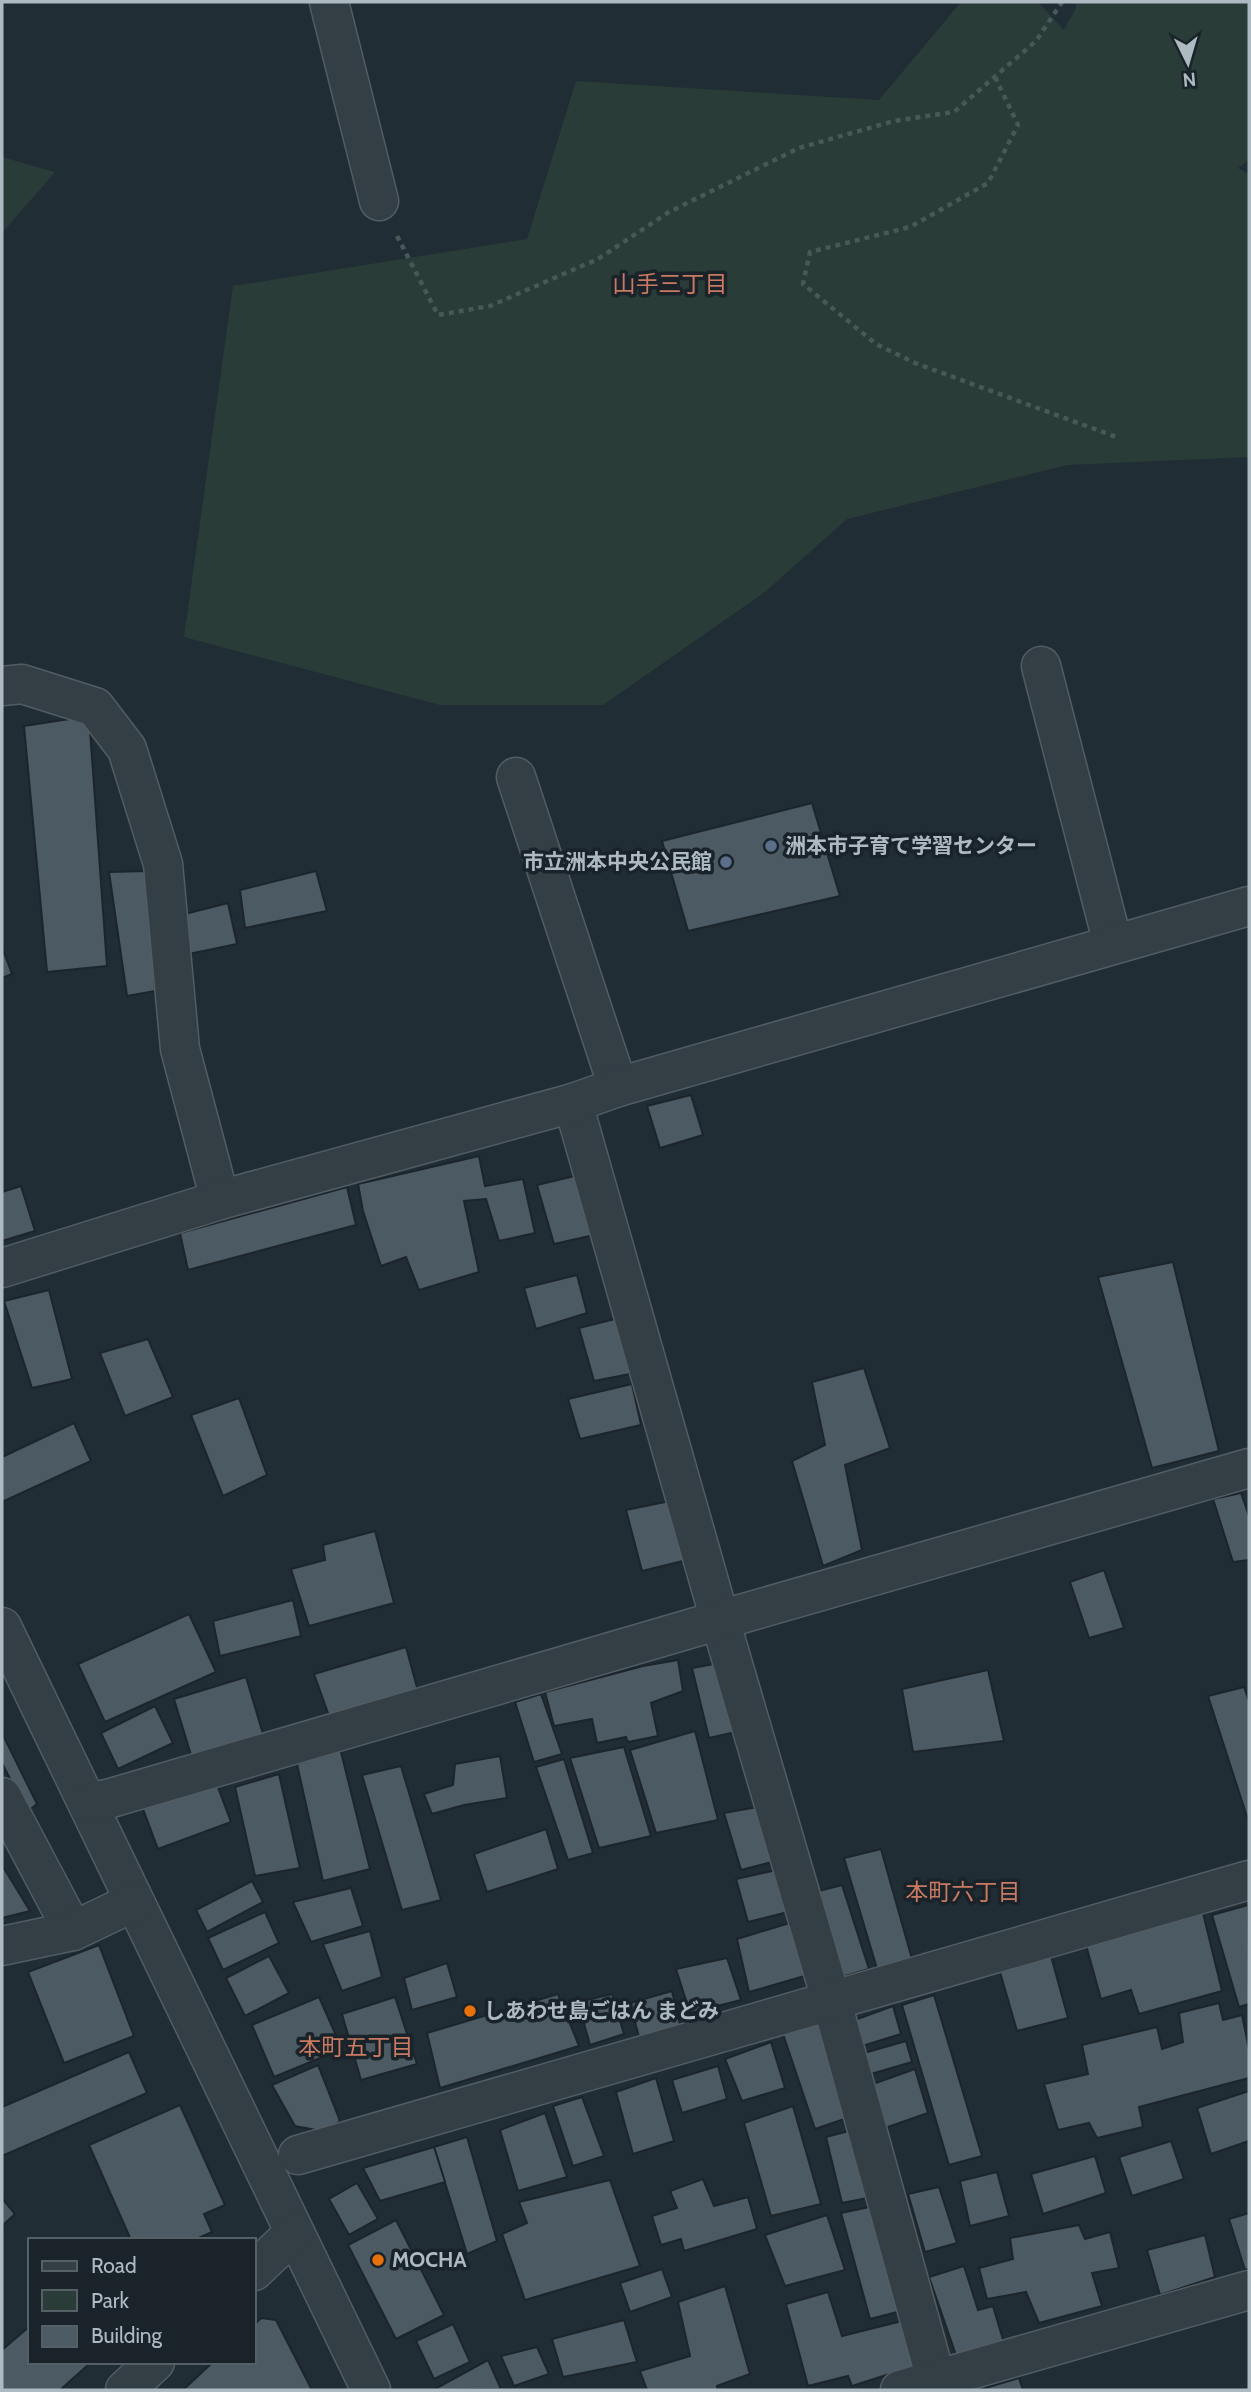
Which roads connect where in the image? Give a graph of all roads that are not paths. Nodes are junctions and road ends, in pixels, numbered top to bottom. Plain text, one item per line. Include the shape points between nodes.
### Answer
1 (329, 2) edge
2 (379, 201) road end
3 (1041, 666) dead end
4 (2, 686) edge
5 (516, 778) dead end
6 (1249, 906) edge
7 (1113, 944) junction
8 (618, 1087) junction
9 (573, 1103) junction
10 (220, 1200) junction
11 (2, 1268) edge
12 (1249, 1468) edge
13 (720, 1620) junction
14 (2, 1627) edge
15 (2, 1797) edge
16 (88, 1803) junction
17 (1249, 1880) edge
18 (134, 1902) junction
19 (73, 1931) junction
20 (2, 1946) edge
21 (831, 1999) junction
22 (298, 2155) dead end
23 (294, 2233) junction
24 (256, 2269) edge
25 (1249, 2290) edge
26 (153, 2364) edge
27 (925, 2387) edge
28 (125, 2390) edge
29 (371, 2390) edge

1 - 2 street
3 - 7 street
4 - 10 street via 22,684 95,707 127,749 163,864 180,1049
5 - 8 street
6 - 7 street
7 - 8 street
8 - 9 street
9 - 10 street
9 - 13 street
10 - 11 street
12 - 13 street
13 - 16 street
13 - 21 street
14 - 16 street
15 - 19 street
16 - 18 street
17 - 21 street
18 - 19 street
18 - 23 street
19 - 20 street
21 - 22 street
21 - 27 street
23 - 24 street
23 - 29 street
25 - 27 street
26 - 28 street

